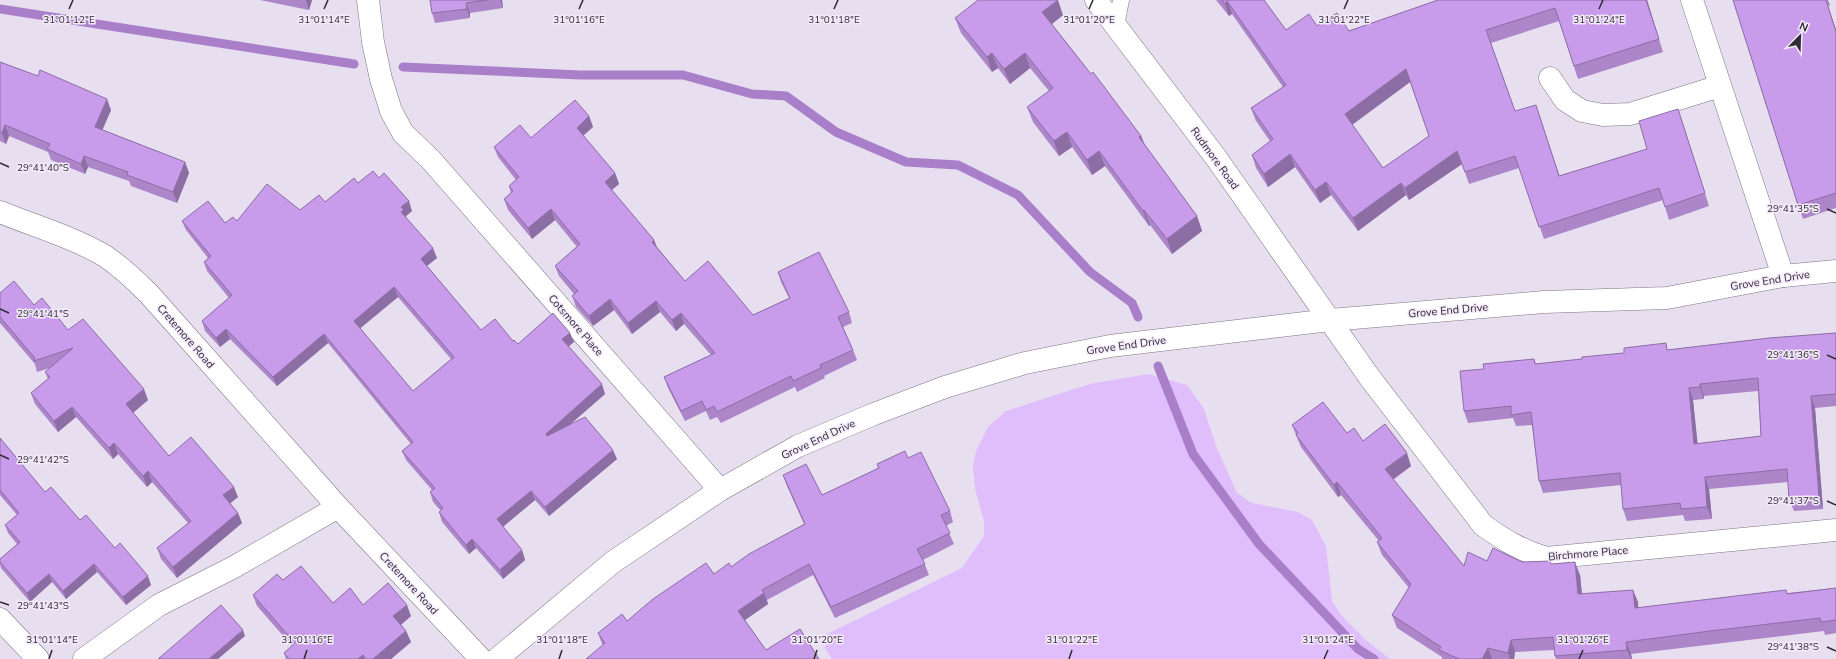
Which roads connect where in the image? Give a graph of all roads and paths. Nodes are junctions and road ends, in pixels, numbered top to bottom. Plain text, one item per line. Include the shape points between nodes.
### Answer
1 (368, 0) edge
2 (1096, 0) edge
3 (1121, 0) edge
4 (1692, 0) edge
5 (1116, 26) junction
6 (1550, 78) dead end
7 (1720, 86) junction
8 (0, 212) edge
9 (1836, 270) edge
10 (1783, 276) junction
11 (1330, 320) junction
12 (720, 490) junction
13 (338, 507) junction
14 (1836, 530) edge
15 (0, 619) edge
16 (38, 659) edge
17 (84, 659) edge
18 (481, 659) edge
19 (497, 659) edge

1 - 12 street, Cotsmore Place via 381,79 391,111 404,133 431,160
2 - 5 street, Rudmore Road
3 - 5 lane
4 - 7 street
5 - 11 street, Rudmore Road via 1217,159
6 - 7 street via 1564,100 1582,111 1603,115 1630,114
7 - 10 street
8 - 13 street, Cretemore Road via 104,256 129,274
9 - 10 street, Grove End Drive
10 - 11 street, Grove End Drive via 1667,298 1544,302
11 - 12 street, Grove End Drive via 1110,346 1025,363 945,387 874,414 798,446
11 - 14 street, Birchmore Place via 1370,378 1484,525 1503,540 1522,550 1546,558
12 - 19 street, Grove End Drive via 614,562
13 - 17 street via 234,567 159,605
13 - 18 street, Cretemore Road
15 - 16 street

